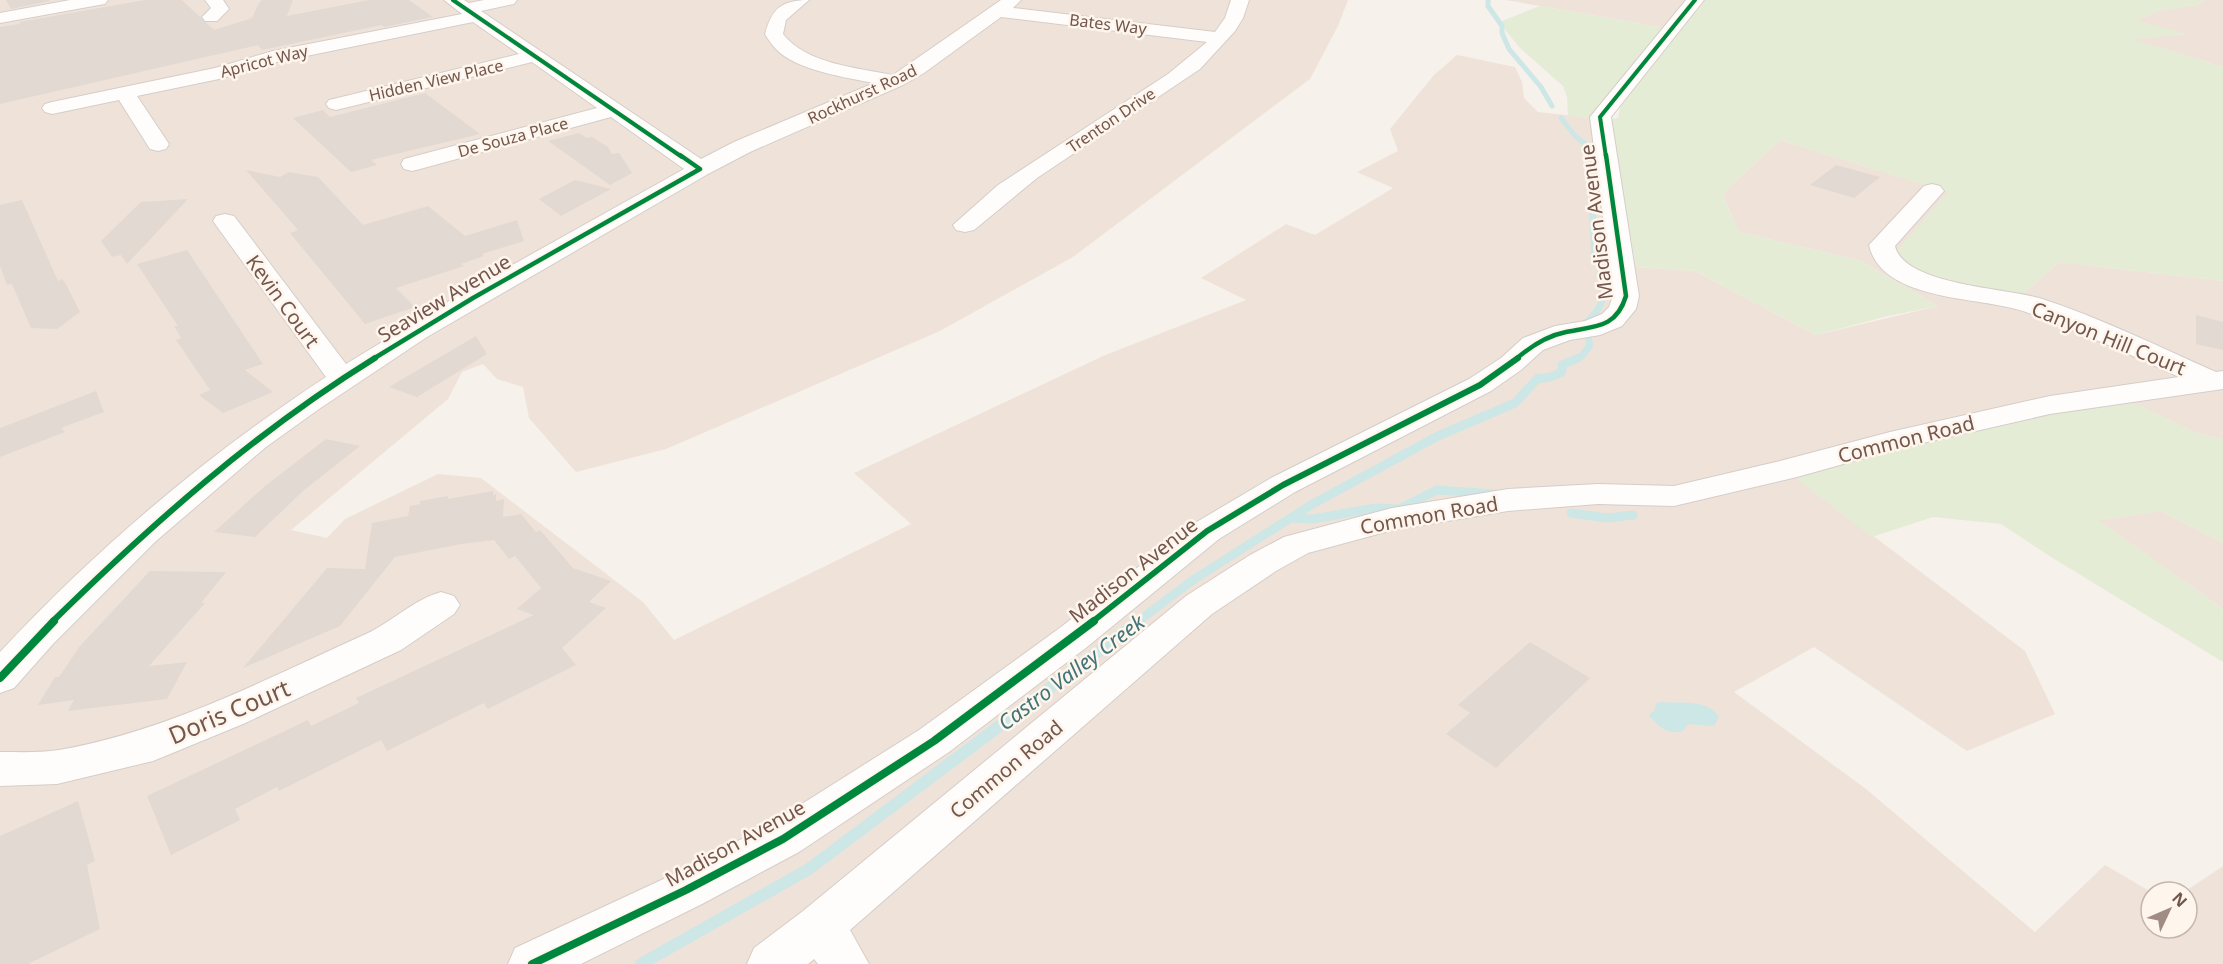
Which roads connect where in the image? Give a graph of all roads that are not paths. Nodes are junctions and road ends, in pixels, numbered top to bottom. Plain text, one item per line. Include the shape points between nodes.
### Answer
1 (99, 0) edge
2 (508, 0) edge
3 (800, 0) edge
4 (1240, 0) edge
5 (1695, 0) edge
6 (1005, 5) edge
7 (465, 8) edge
8 (0, 18) edge
9 (1218, 38) junction
10 (535, 56) junction
11 (896, 81) junction
12 (125, 93) junction
13 (336, 104) dead end
14 (52, 108) dead end
15 (614, 110) junction
16 (158, 144) dead end
17 (412, 164) dead end
18 (700, 169) junction
19 (1932, 191) dead end
20 (225, 221) dead end
21 (965, 225) dead end
22 (343, 380) junction
23 (2217, 381) edge
24 (441, 604) dead end
25 (0, 678) edge
26 (0, 768) edge
27 (833, 945) edge
28 (532, 964) edge
29 (771, 964) edge

1 - 8 street
2 - 7 street, Apricot Way
3 - 11 street via 777,17 773,36 780,45 813,62
4 - 9 street, Trenton Drive via 1238,13
5 - 28 street, Madison Avenue via 1600,117 1626,296 1623,309 1612,320 1533,344 1480,385 1283,484 1208,531 934,741 783,839
6 - 9 street, Bates Way
6 - 11 street, Rockhurst Road
7 - 10 street
7 - 12 street, Apricot Way via 219,73
9 - 21 street, Trenton Drive via 1192,66 1028,176
10 - 13 street, Hidden View Place
10 - 15 street
11 - 18 street, Rockhurst Road
12 - 14 street, Apricot Way
12 - 16 street
15 - 17 street, De Souza Place
15 - 18 street
18 - 22 street, Seaview Avenue via 440,318
19 - 23 street, Canyon Hill Court via 1882,245 1886,258 1899,269 1950,290 2030,304
20 - 22 street, Kevin Court
22 - 25 street, Seaview Avenue via 255,440 176,504
23 - 27 street, Common Road via 2050,405 1674,496 1598,494 1508,500 1392,519 1296,545 1199,605
24 - 26 street, Doris Court via 387,640 229,713 138,749 57,767
27 - 29 street, Common Road

